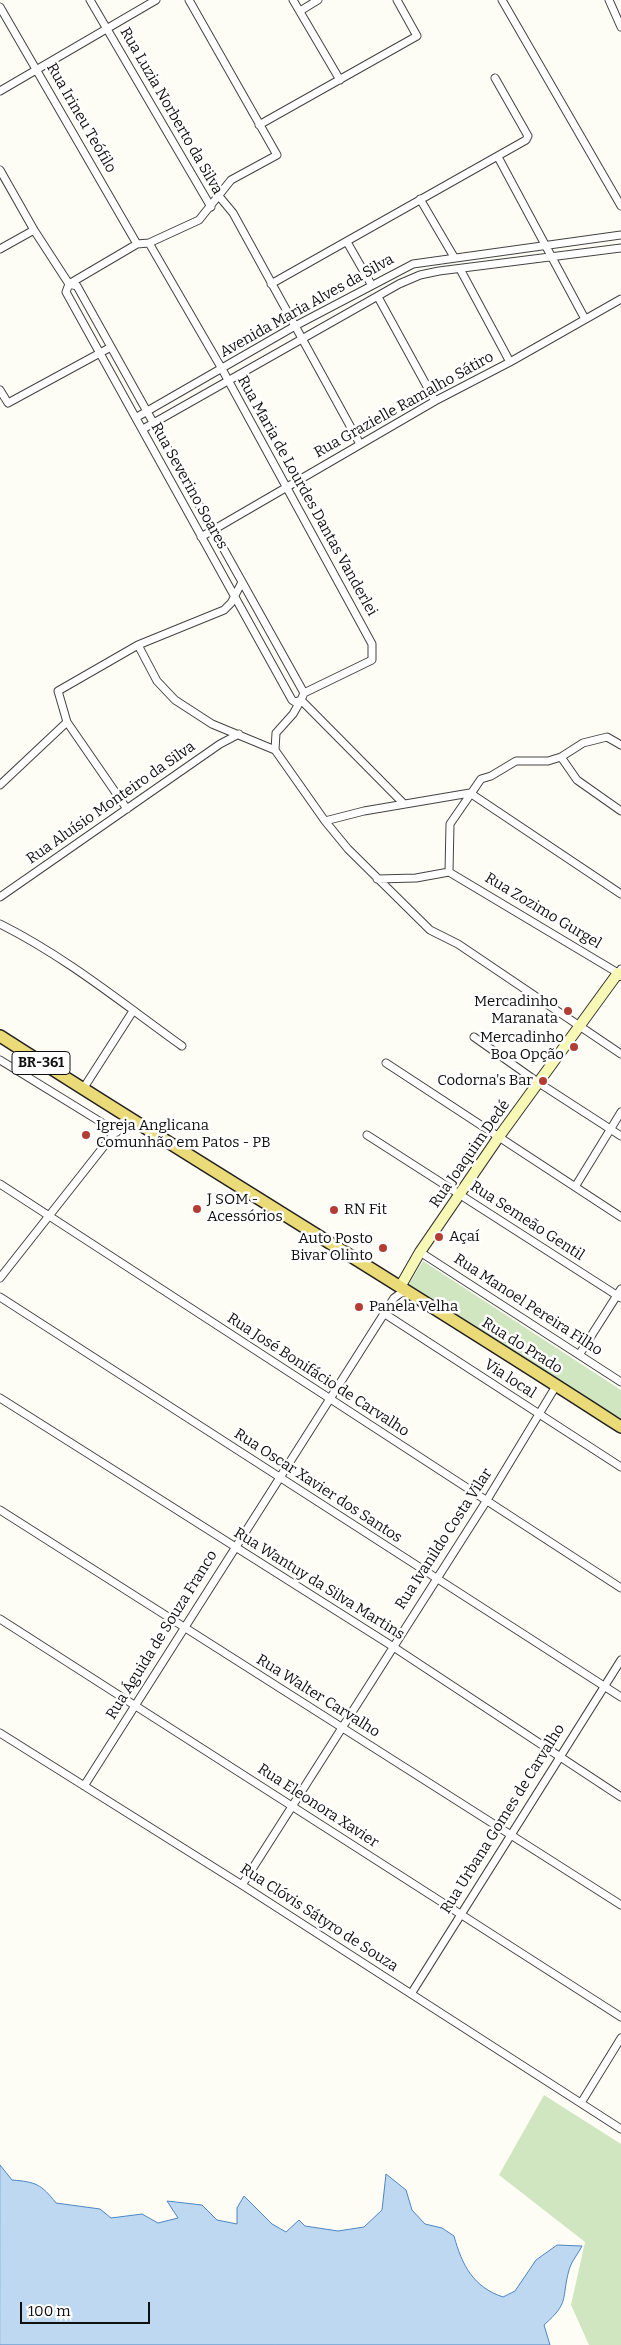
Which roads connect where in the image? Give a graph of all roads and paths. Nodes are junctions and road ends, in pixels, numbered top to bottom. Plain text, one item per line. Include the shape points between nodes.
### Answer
1 (90, 0) edge
2 (156, 0) edge
3 (189, 0) edge
4 (293, 0) edge
5 (318, 0) edge
6 (397, 0) edge
7 (502, 0) edge
8 (609, 0) edge
9 (0, 7) edge
10 (300, 11) junction
11 (621, 27) edge
12 (107, 29) junction
13 (37, 69) junction
14 (495, 78) dead end
15 (340, 80) junction
16 (0, 91) edge
17 (259, 125) junction
18 (498, 157) junction
19 (0, 170) edge
20 (218, 195) junction
21 (420, 199) junction
22 (621, 206) edge
23 (211, 207) junction
24 (34, 230) junction
25 (621, 235) edge
26 (346, 242) junction
27 (149, 243) junction
28 (137, 244) junction
29 (546, 245) junction
30 (621, 248) edge
31 (0, 249) edge
32 (454, 257) junction
33 (552, 257) junction
34 (460, 269) junction
35 (70, 284) junction
36 (271, 284) junction
37 (371, 284) junction
38 (378, 296) junction
39 (621, 299) edge
40 (585, 320) junction
41 (295, 326) junction
42 (302, 338) junction
43 (111, 347) junction
44 (99, 352) junction
45 (510, 362) junction
46 (222, 368) junction
47 (229, 381) junction
48 (0, 390) edge
49 (435, 400) junction
50 (148, 411) junction
51 (137, 417) junction
52 (154, 422) junction
53 (143, 429) junction
54 (360, 444) junction
55 (287, 487) junction
56 (213, 530) junction
57 (202, 538) junction
58 (242, 582) junction
59 (234, 596) junction
60 (138, 646) junction
61 (302, 697) junction
62 (67, 722) junction
63 (238, 734) junction
64 (621, 745) edge
65 (275, 750) junction
66 (561, 757) junction
67 (0, 784) edge
68 (470, 793) junction
69 (404, 804) junction
70 (127, 809) junction
71 (621, 810) edge
72 (325, 820) junction
73 (449, 872) junction
74 (377, 879) junction
75 (621, 894) edge
76 (0, 897) edge
77 (0, 924) edge
78 (620, 972) edge
79 (133, 1011) junction
80 (578, 1027) junction
81 (0, 1036) edge
82 (474, 1037) dead end
83 (182, 1046) dead end
84 (621, 1054) edge
85 (0, 1060) edge
86 (386, 1063) dead end
87 (539, 1083) junction
88 (83, 1089) junction
89 (621, 1112) edge
90 (127, 1118) junction
91 (610, 1129) junction
92 (117, 1132) junction
93 (367, 1135) dead end
94 (621, 1136) edge
95 (498, 1138) junction
96 (0, 1184) edge
97 (575, 1187) junction
98 (461, 1195) junction
99 (48, 1217) junction
100 (621, 1217) edge
101 (420, 1252) junction
102 (0, 1278) edge
103 (390, 1280) junction
104 (405, 1290) junction
105 (620, 1294) edge
106 (0, 1297) edge
107 (394, 1298) junction
108 (385, 1314) junction
109 (579, 1355) junction
110 (621, 1382) edge
111 (556, 1386) junction
112 (0, 1398) edge
113 (329, 1399) junction
114 (539, 1414) junction
115 (621, 1427) edge
116 (621, 1467) edge
117 (279, 1478) junction
118 (487, 1500) junction
119 (0, 1510) edge
120 (234, 1548) junction
121 (436, 1577) junction
122 (621, 1588) edge
123 (0, 1619) edge
124 (183, 1627) junction
125 (392, 1646) junction
126 (621, 1660) edge
127 (604, 1686) junction
128 (621, 1697) edge
129 (134, 1704) junction
130 (342, 1726) junction
131 (0, 1733) edge
132 (559, 1757) junction
133 (84, 1786) junction
134 (621, 1797) edge
135 (292, 1804) junction
136 (511, 1835) junction
137 (242, 1885) junction
138 (621, 1906) edge
139 (460, 1914) junction
140 (411, 1994) junction
141 (621, 2017) edge
142 (621, 2038) edge
143 (581, 2103) junction
144 (621, 2128) edge

1 - 12 street, Rua Luzia Norberto da Silva
2 - 12 street
3 - 17 street
4 - 10 street
5 - 10 street
6 - 15 street via 417,36
7 - 22 street
8 - 11 street
9 - 13 street, Rua Irineu Teófilo
10 - 15 street
12 - 13 street
12 - 23 street, Rua Luzia Norberto da Silva
13 - 16 street
13 - 28 street, Rua Irineu Teófilo
14 - 18 street via 528,136
15 - 17 street
17 - 20 street via 277,155 230,180
18 - 21 street
18 - 29 street
19 - 24 street, Rua Severino Soares
20 - 23 street
20 - 36 street via 233,213
21 - 26 street
21 - 32 street
23 - 27 street via 199,220
24 - 31 street
24 - 35 street, Rua Severino Soares
25 - 29 street, Avenida Maria Alves da Silva
26 - 36 street
26 - 37 street
27 - 28 street
27 - 46 street, Rua Maria de Lourdes Dantas Vanderlei
28 - 35 street
29 - 32 street, Avenida Maria Alves da Silva
29 - 33 street
30 - 33 street, Avenida Maria Alves da Silva
32 - 37 street, Avenida Maria Alves da Silva via 413,264
33 - 34 street, Avenida Maria Alves da Silva
33 - 40 street
34 - 38 street, Avenida Maria Alves da Silva via 420,275
34 - 45 street
35 - 43 street, Rua Severino Soares via 77,286
35 - 44 street, Rua Severino Soares via 66,292
36 - 41 street
37 - 41 street, Avenida Maria Alves da Silva
38 - 42 street, Avenida Maria Alves da Silva
38 - 49 street
39 - 40 street, Rua Grazielle Ramalho Sátiro
40 - 45 street, Rua Grazielle Ramalho Sátiro
41 - 42 street
41 - 46 street, Avenida Maria Alves da Silva
42 - 47 street, Avenida Maria Alves da Silva
42 - 54 street
43 - 44 street
43 - 50 street, Rua Severino Soares
44 - 48 street via 8,403
44 - 51 street, Rua Severino Soares
45 - 49 street, Rua Grazielle Ramalho Sátiro
46 - 47 street, Rua Maria de Lourdes Dantas Vanderlei
46 - 50 street, Avenida Maria Alves da Silva
47 - 52 street, Avenida Maria Alves da Silva
47 - 55 street, Rua Maria de Lourdes Dantas Vanderlei
49 - 54 street, Rua Grazielle Ramalho Sátiro
50 - 51 street, Avenida Maria Alves da Silva
50 - 52 street, Rua Severino Soares
51 - 53 street, Rua Severino Soares
52 - 53 street, Avenida Maria Alves da Silva
52 - 56 street, Rua Severino Soares
53 - 57 street, Rua Severino Soares
54 - 55 street, Rua Grazielle Ramalho Sátiro
55 - 56 street, Rua Grazielle Ramalho Sátiro
55 - 61 street, Rua Maria de Lourdes Dantas Vanderlei via 372,644 372,660
56 - 57 street, Rua Grazielle Ramalho Sátiro
56 - 58 street, Rua Severino Soares
57 - 59 street, Rua Severino Soares
58 - 59 street
58 - 61 street, Rua Severino Soares
59 - 60 street via 224,610
59 - 61 street, Rua Severino Soares via 292,700
60 - 62 street via 58,692
60 - 63 street via 156,682 174,700 212,724
61 - 65 street via 293,714 276,733
61 - 69 street, Rua Severino Soares
62 - 67 street
62 - 70 street
63 - 65 street
63 - 70 street, Rua Aluísio Monteiro da Silva
64 - 66 street via 606,737 583,743
65 - 72 street
66 - 68 street via 548,761 516,761 481,779
66 - 71 street via 577,780
68 - 69 street
68 - 73 street via 450,824
68 - 75 street
69 - 72 street
70 - 76 street, Rua Aluísio Monteiro da Silva
72 - 74 street
73 - 74 street via 416,878
73 - 78 street, Rua Zozimo Gurgel
74 - 80 street via 430,930 458,944
77 - 79 street via 85,974
78 - 80 street, Rua Joaquim Dedé
79 - 83 street
79 - 88 street
80 - 84 street
80 - 87 street, Rua Joaquim Dedé
81 - 88 main road, Rua do Prado / BR-361
82 - 87 street
85 - 92 street
86 - 95 street
87 - 91 street
87 - 95 street, Rua Joaquim Dedé
88 - 90 main road, Rua do Prado / BR-361
89 - 91 street
90 - 92 street
90 - 103 main road, Rua do Prado / BR-361
91 - 94 street
91 - 97 street
92 - 99 street
93 - 98 street, Rua Semeão Gentil
95 - 97 street
95 - 98 street, Rua Joaquim Dedé
96 - 99 street, Rua José Bonifácio de Carvalho
97 - 100 street
98 - 101 street, Rua Joaquim Dedé
98 - 105 street, Rua Semeão Gentil
99 - 102 street
99 - 113 street, Rua José Bonifácio de Carvalho
101 - 104 street, Rua Joaquim Dedé
101 - 109 street, Rua Manoel Pereira Filho
103 - 104 main road, Rua do Prado / BR-361
103 - 107 street via 395,1290
104 - 107 street
104 - 111 main road, Rua do Prado / BR-361
105 - 109 street
106 - 117 street, Rua Oscar Xavier dos Santos
107 - 108 street, Rua Águida de Souza Franco
108 - 113 street, Rua Águida de Souza Franco
108 - 114 street, Via local
109 - 110 street, Rua Manoel Pereira Filho
111 - 114 street, Rua Ivanildo Costa Vilar
111 - 115 main road, Rua do Prado / BR-361
112 - 120 street, Rua Wantuy da Silva Martins
113 - 117 street, Rua Águida de Souza Franco
113 - 118 street, Rua José Bonifácio de Carvalho
114 - 116 street, Via local
114 - 118 street, Rua Ivanildo Costa Vilar
117 - 120 street, Rua Águida de Souza Franco
117 - 121 street, Rua Oscar Xavier dos Santos
118 - 121 street, Rua Ivanildo Costa Vilar
118 - 122 street, Rua José Bonifácio de Carvalho
119 - 124 street, Rua Walter Carvalho
120 - 124 street, Rua Águida de Souza Franco
120 - 125 street, Rua Wantuy da Silva Martins
121 - 125 street, Rua Ivanildo Costa Vilar
121 - 127 street, Rua Oscar Xavier dos Santos
123 - 129 street, Rua Eleonora Xavier
124 - 129 street, Rua Águida de Souza Franco
124 - 130 street, Rua Walter Carvalho
125 - 130 street, Rua Ivanildo Costa Vilar
125 - 132 street, Rua Wantuy da Silva Martins
126 - 127 street, Rua Urbana Gomes de Carvalho
127 - 128 street, Rua Oscar Xavier dos Santos
127 - 132 street, Rua Urbana Gomes de Carvalho
129 - 133 street, Rua Águida de Souza Franco
129 - 135 street, Rua Eleonora Xavier
130 - 135 street, Rua Ivanildo Costa Vilar
130 - 136 street, Rua Walter Carvalho
131 - 133 street, Rua Clóvis Sátyro de Souza
132 - 134 street, Rua Wantuy da Silva Martins
132 - 136 street, Rua Urbana Gomes de Carvalho
133 - 137 street, Rua Clóvis Sátyro de Souza
135 - 137 street, Rua Ivanildo Costa Vilar
135 - 139 street, Rua Eleonora Xavier
136 - 138 street, Rua Walter Carvalho
136 - 139 street, Rua Urbana Gomes de Carvalho
137 - 140 street, Rua Clóvis Sátyro de Souza
139 - 140 street, Rua Urbana Gomes de Carvalho
139 - 141 street, Rua Eleonora Xavier
140 - 143 street, Rua Clóvis Sátyro de Souza
142 - 143 street
143 - 144 street, Rua Clóvis Sátyro de Souza

